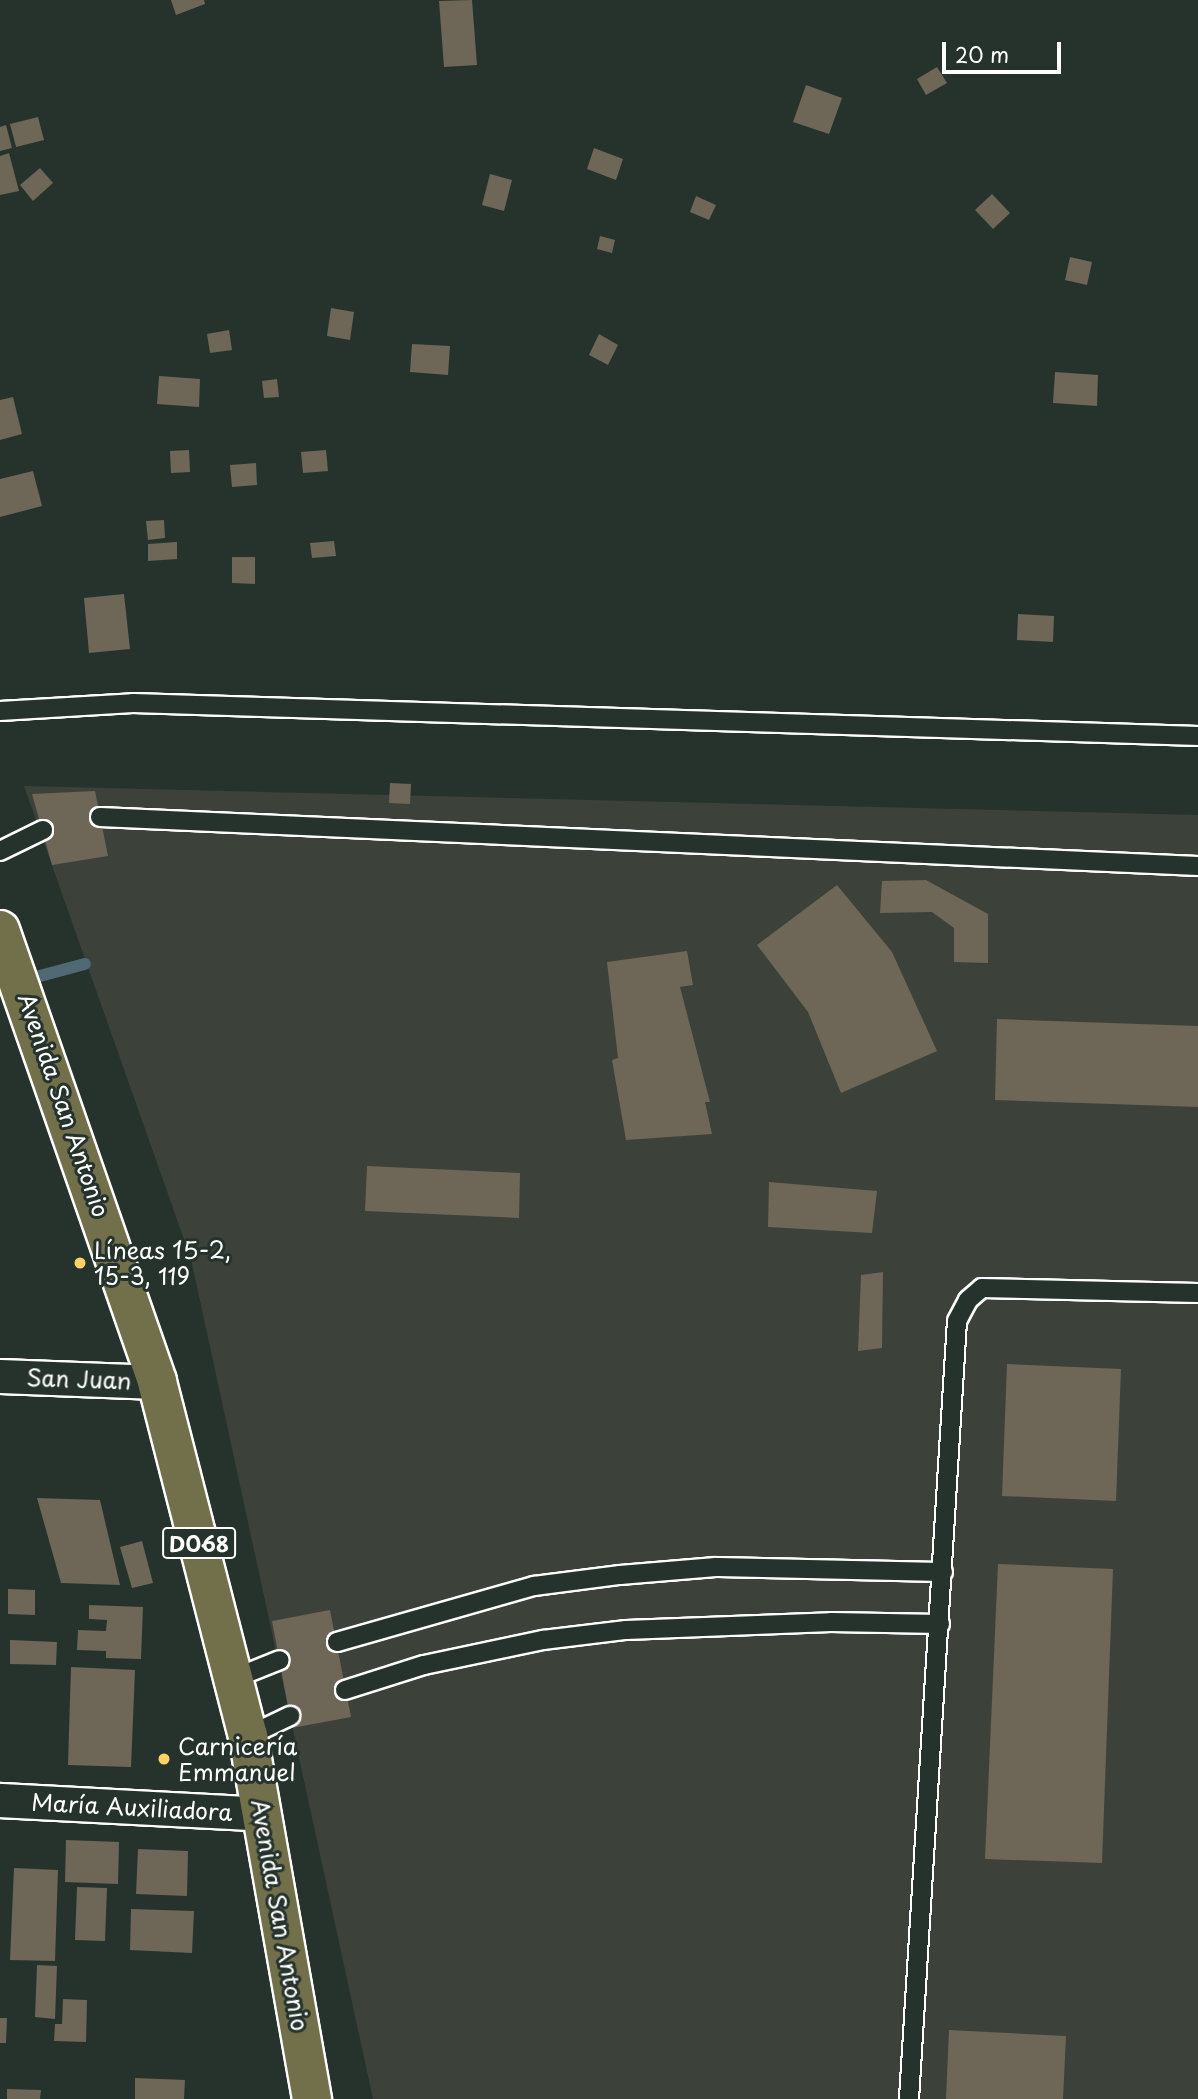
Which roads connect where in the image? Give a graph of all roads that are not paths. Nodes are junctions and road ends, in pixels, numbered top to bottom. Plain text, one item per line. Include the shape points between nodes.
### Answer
1 (0, 711) edge
2 (1198, 736) edge
3 (100, 817) dead end
4 (43, 830) dead end
5 (0, 851) edge
6 (1198, 866) edge
7 (7, 947) edge
8 (1198, 1293) edge
9 (0, 1376) edge
10 (157, 1382) junction
11 (943, 1572) junction
12 (940, 1624) junction
13 (337, 1642) dead end
14 (280, 1660) dead end
15 (235, 1678) junction
16 (345, 1690) dead end
17 (290, 1716) dead end
18 (248, 1735) junction
19 (0, 1800) edge
20 (263, 1814) junction
21 (312, 2099) edge
22 (909, 2099) edge

1 - 2 lane via 133,703
3 - 6 lane
4 - 5 lane
7 - 10 main road, Avenida San Antonio / D068
8 - 11 lane via 982,1288 968,1300 957,1321
9 - 10 street, San Juan
10 - 15 main road, Avenida San Antonio / D068
11 - 12 lane
11 - 13 lane via 716,1567 608,1577 534,1586
12 - 16 lane via 831,1622 626,1630 477,1654
12 - 22 lane
14 - 15 lane
15 - 18 main road, Avenida San Antonio / D068
17 - 18 lane
18 - 20 main road, Avenida San Antonio / D068
19 - 20 street, María Auxiliadora
20 - 21 main road, Avenida San Antonio / D068

